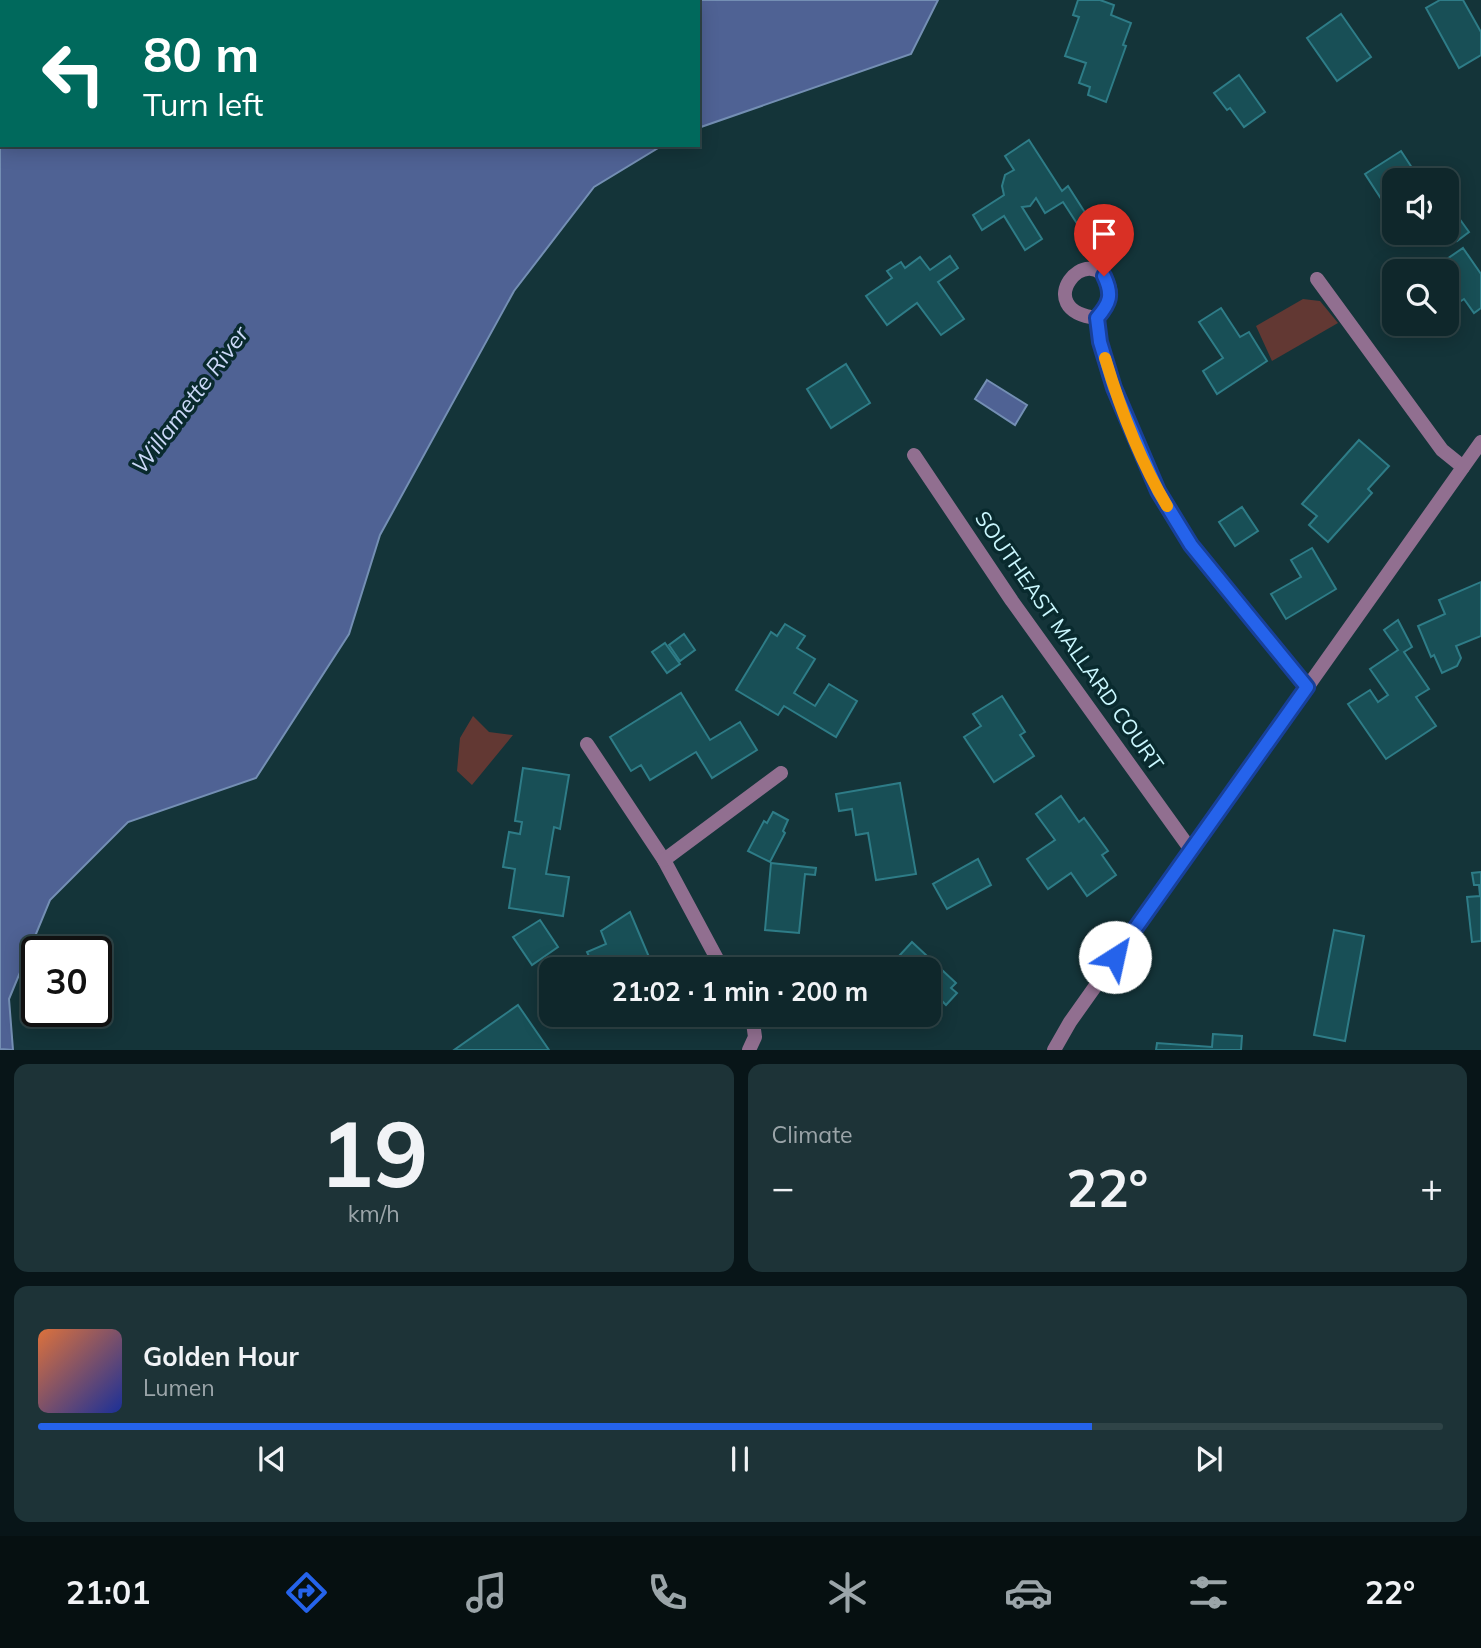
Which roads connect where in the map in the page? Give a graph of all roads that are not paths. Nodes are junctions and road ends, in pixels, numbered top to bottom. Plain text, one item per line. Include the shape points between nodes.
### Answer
1 (1317, 279) dead end
2 (1097, 318) dead end
3 (1481, 442) edge
4 (914, 455) dead end
5 (1463, 467) junction
6 (1307, 687) junction
7 (587, 744) dead end
8 (780, 773) dead end
9 (1191, 849) junction
10 (664, 860) junction
11 (716, 957) edge
12 (754, 1027) edge
13 (749, 1049) edge
14 (1054, 1049) edge

1 - 5 street via 1442,450
2 - 6 street via 1114,388 1158,491 1191,545
3 - 5 street
4 - 9 street, SOUTHEAST MALLARD COURT via 1012,601
5 - 6 street
6 - 9 street
7 - 10 street
8 - 10 street
9 - 14 street
10 - 11 street
12 - 13 street

